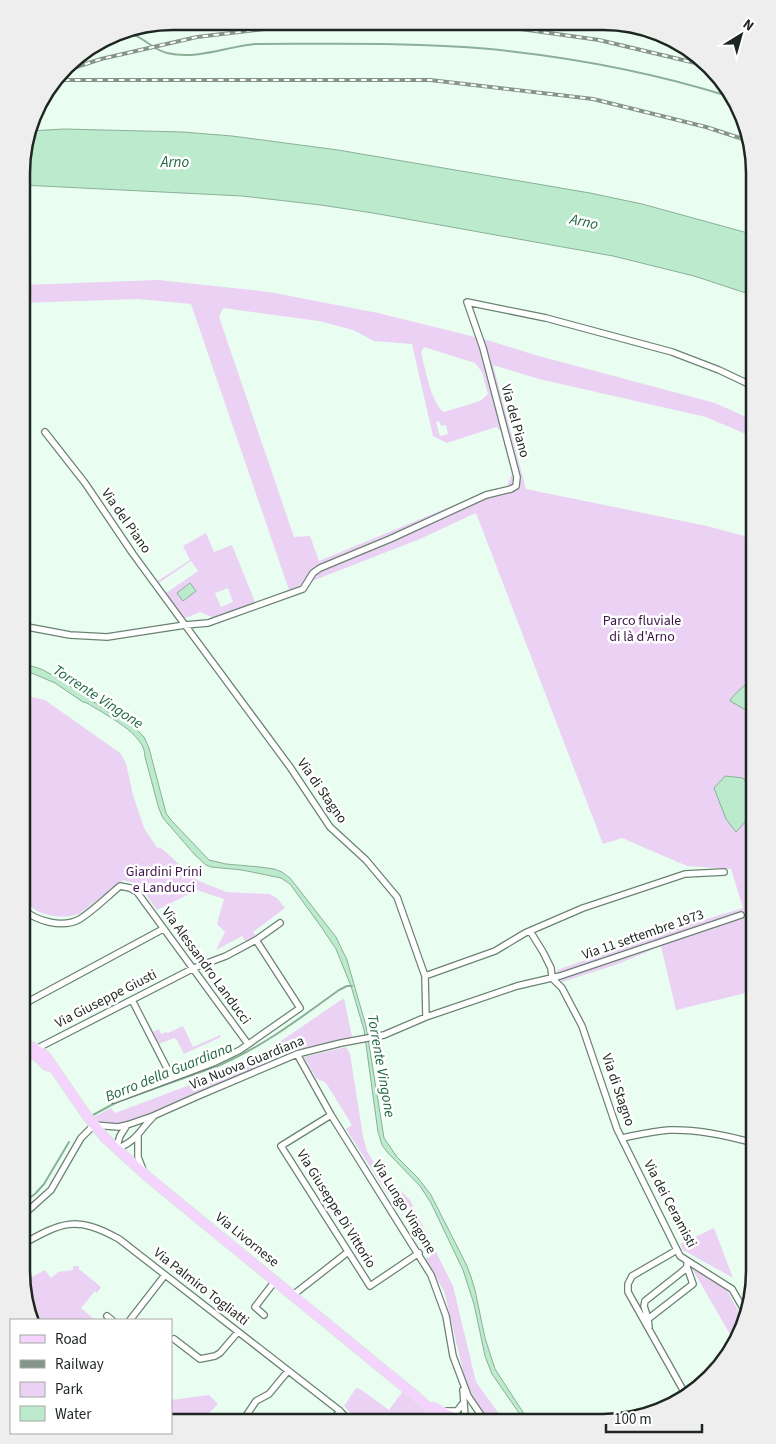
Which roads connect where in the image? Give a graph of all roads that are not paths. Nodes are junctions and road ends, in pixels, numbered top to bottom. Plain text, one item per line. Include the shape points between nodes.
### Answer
1 (746, 383) edge
2 (45, 432) dead end
3 (184, 625) junction
4 (30, 628) edge
5 (724, 872) dead end
6 (30, 915) edge
7 (741, 915) dead end
8 (280, 923) dead end
9 (163, 929) junction
10 (530, 931) junction
11 (256, 940) junction
12 (194, 968) junction
13 (425, 976) junction
14 (552, 978) junction
15 (132, 1000) junction
16 (30, 1001) edge
17 (426, 1017) junction
18 (248, 1044) junction
19 (30, 1046) edge
20 (30, 1050) edge
21 (298, 1054) junction
22 (172, 1078) junction
23 (114, 1100) dead end
24 (331, 1115) junction
25 (153, 1116) junction
26 (94, 1125) junction
27 (127, 1125) junction
28 (138, 1136) junction
29 (622, 1138) junction
30 (746, 1141) edge
31 (116, 1149) junction
32 (149, 1178) junction
33 (30, 1210) edge
34 (30, 1240) edge
35 (677, 1250) junction
36 (348, 1252) junction
37 (418, 1253) junction
38 (687, 1264) junction
39 (165, 1275) junction
40 (275, 1281) junction
41 (293, 1296) junction
42 (741, 1306) edge
43 (264, 1315) dead end
44 (131, 1319) edge
45 (648, 1319) junction
46 (650, 1331) junction
47 (238, 1332) junction
48 (174, 1339) dead end
49 (288, 1371) junction
50 (462, 1383) junction
51 (682, 1390) edge
52 (418, 1398) junction
53 (464, 1402) junction
54 (340, 1411) junction
55 (440, 1411) junction
56 (247, 1414) edge
57 (338, 1414) edge
58 (343, 1414) edge
59 (436, 1414) edge
60 (446, 1414) edge
61 (465, 1414) edge
62 (480, 1414) edge

1 - 3 street, Via del Piano via 672,352 467,302 517,477 516,486 486,495 325,565 313,573 303,589 208,623
2 - 3 street, Via del Piano via 85,483
3 - 4 street, Via del Piano via 108,637 70,635
3 - 13 street, Via di Stagno via 290,767 330,827 366,860 397,897
5 - 10 street via 685,874 583,908
6 - 9 street, Via Alessandro Landucci via 58,924 71,922 80,919 120,886 137,892
7 - 14 street, Via 11 settembre 1973
8 - 11 street, Via Giuseppe Giusti
9 - 12 street, Via Alessandro Landucci
9 - 16 street
10 - 13 street via 495,951
10 - 14 street, Via di Stagno via 551,968
11 - 12 street, Via Giuseppe Giusti
11 - 18 street via 300,1008
12 - 15 street, Via Giuseppe Giusti
12 - 18 street, Via Alessandro Landucci
13 - 17 street, Via di Stagno
14 - 17 street, Via Nuova Guardiana via 517,986
14 - 29 street, Via di Stagno via 562,988 582,1026
15 - 19 street, Via Giuseppe Giusti
15 - 22 street
17 - 21 street, Via Nuova Guardiana via 384,1036 341,1042
18 - 22 street via 214,1064
20 - 26 main road, Via Livornese via 47,1058
21 - 24 street, Via Lungo Vingone
21 - 25 street, Via Nuova Guardiana
22 - 23 street
24 - 36 street, Via Giuseppe Di Vittorio via 281,1146
24 - 37 street, Via Lungo Vingone
25 - 27 street, Via Nuova Guardiana
25 - 28 street, Via Nuova Guardiana
26 - 27 street, Via Nuova Guardiana
26 - 31 main road, Via Livornese
26 - 33 street via 81,1138 51,1190
27 - 31 street
28 - 31 street, Via Nuova Guardiana
28 - 32 street via 140,1165
29 - 30 street, Via di Stagno via 684,1130
29 - 35 street, Via dei Ceramisti
31 - 32 main road, Via Livornese
32 - 40 main road, Via Livornese
34 - 39 street, Via Palmiro Togliatti via 48,1230 84,1224 119,1239
35 - 38 street, Via dei Ceramisti
35 - 46 street via 632,1276 628,1284 628,1292
36 - 37 street, Via Giuseppe Di Vittorio via 370,1286
36 - 41 street
37 - 50 street, Via Lungo Vingone via 431,1275 446,1316
38 - 42 street, Via dei Ceramisti via 732,1289
38 - 45 street via 645,1301
38 - 45 street via 693,1284
39 - 44 street
39 - 47 street, Via Palmiro Togliatti
40 - 41 main road, Via Livornese
40 - 43 street via 255,1307
41 - 52 main road, Via Livornese
45 - 46 street
46 - 51 street
47 - 48 street via 220,1353 200,1359
47 - 49 street, Via Palmiro Togliatti
49 - 54 street, Via Palmiro Togliatti
49 - 56 street via 269,1394 256,1401
50 - 53 street, Via Lungo Vingone
50 - 62 street, Via Lungo Vingone
52 - 55 main road, Via Livornese
52 - 59 main road, Via Livornese
53 - 55 street via 457,1411
53 - 61 street, Via Lungo Vingone
54 - 57 street
54 - 58 street, Via Palmiro Togliatti
55 - 60 main road, Via Livornese

